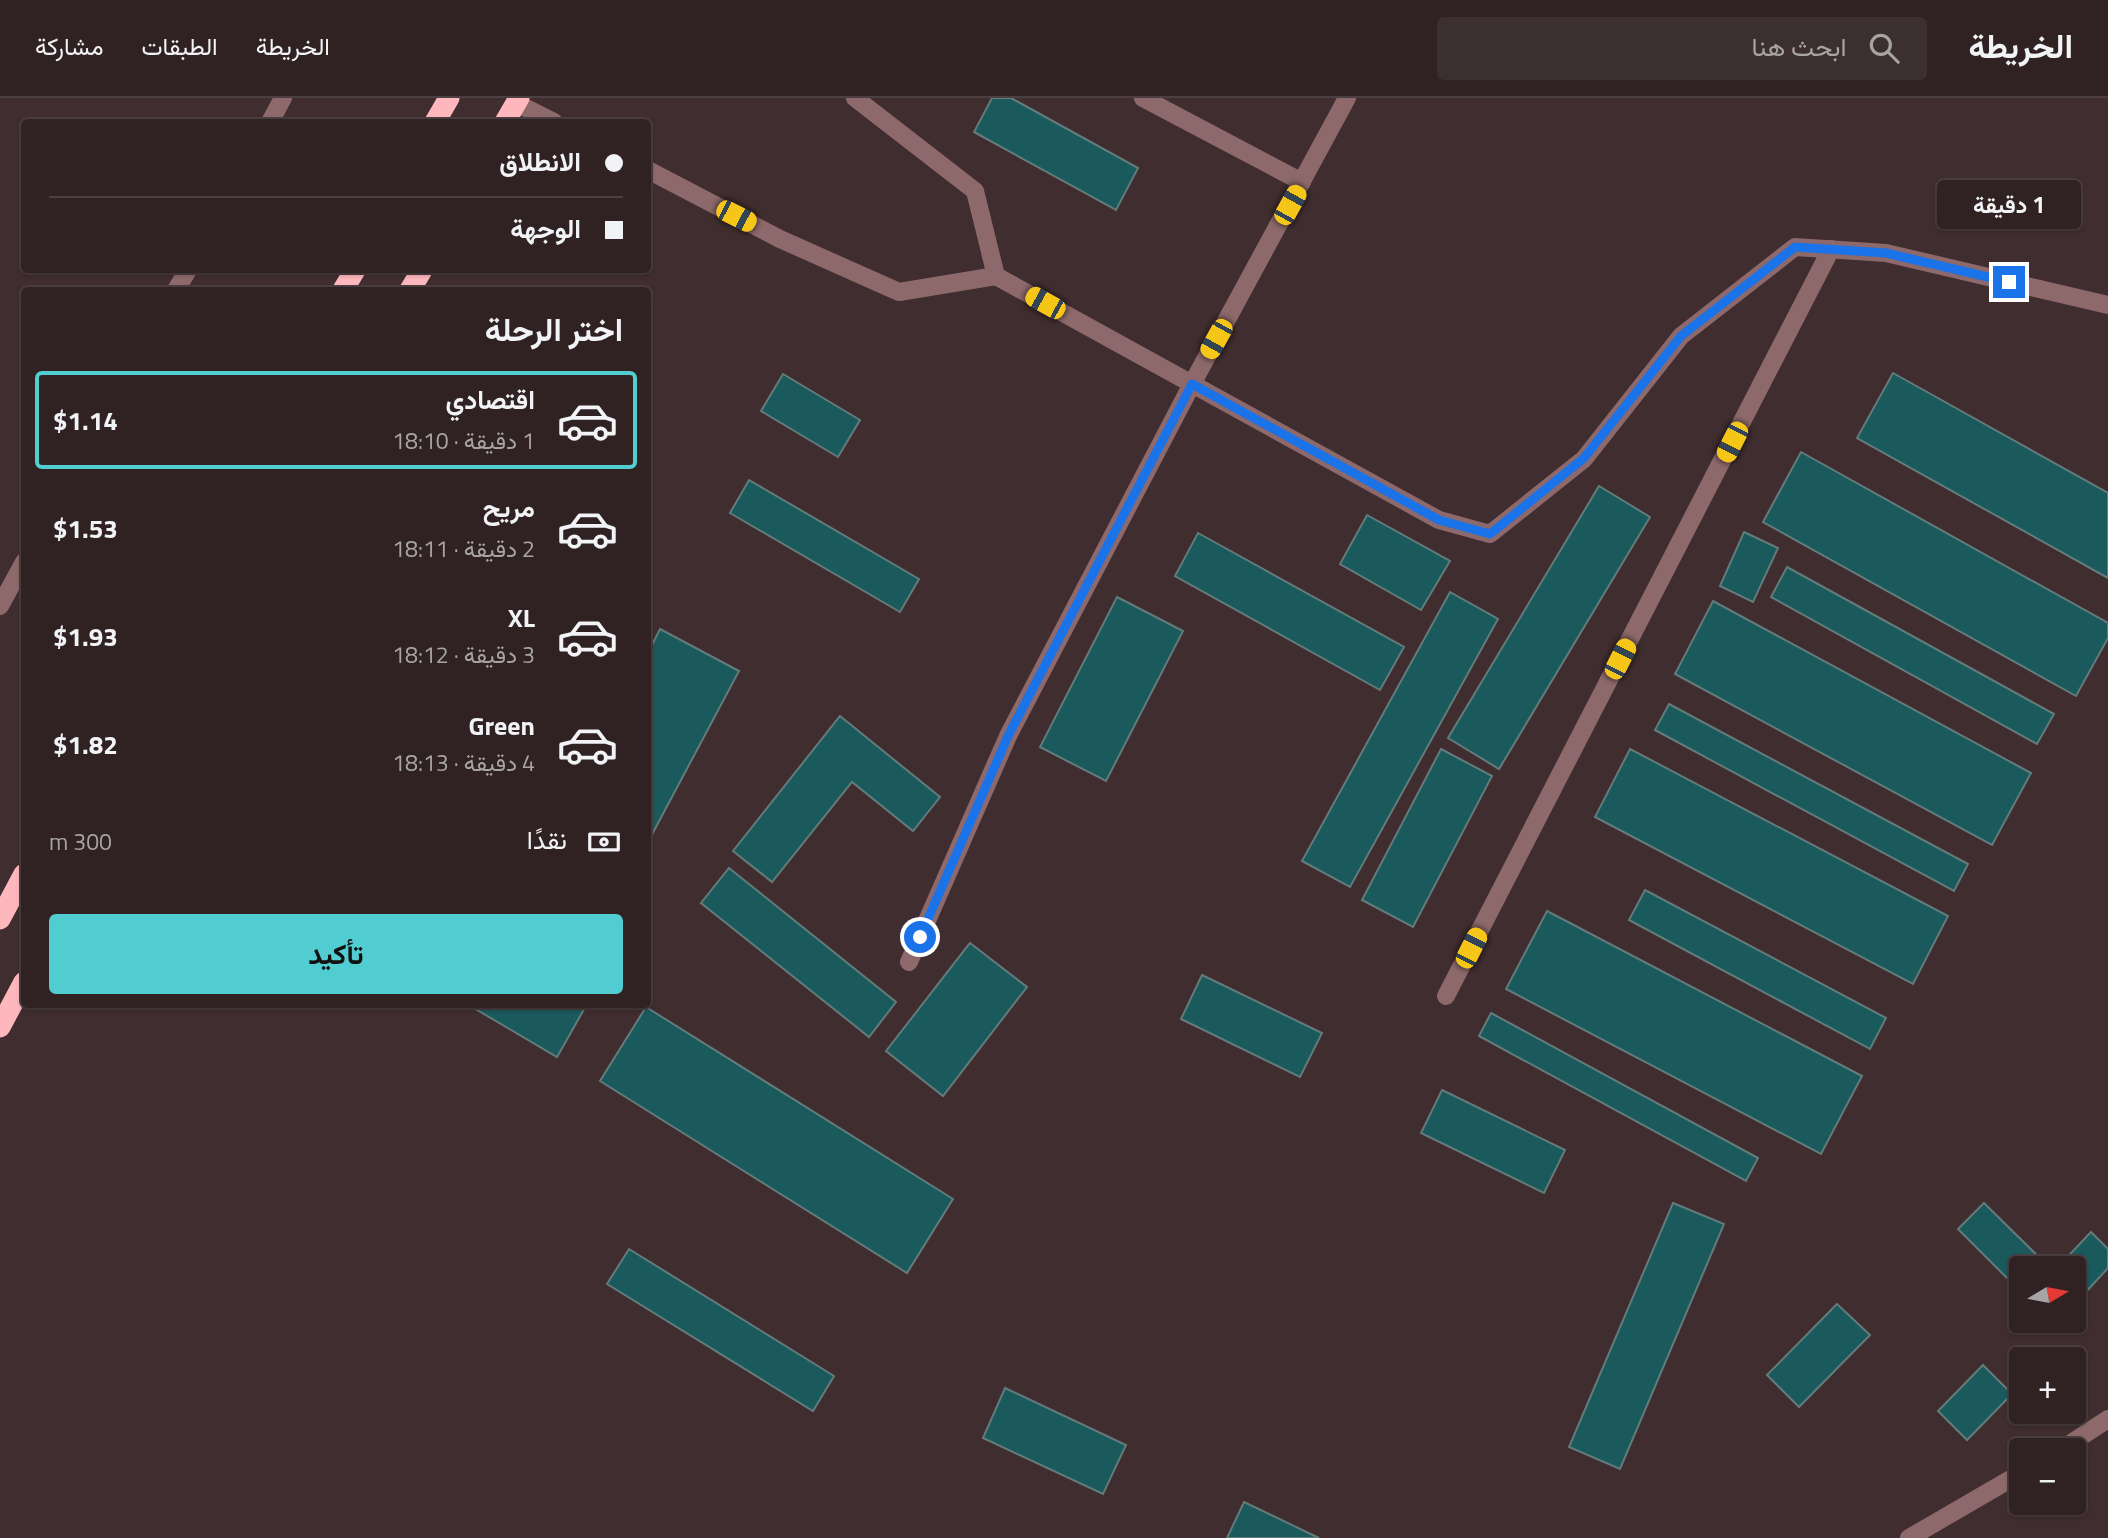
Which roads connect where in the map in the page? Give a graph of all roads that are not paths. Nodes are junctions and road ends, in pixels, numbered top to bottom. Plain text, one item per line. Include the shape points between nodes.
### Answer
1 (283, 98) edge
2 (449, 98) edge
3 (855, 98) edge
4 (1143, 98) edge
5 (1348, 98) edge
6 (517, 100) edge
7 (272, 119) edge
8 (437, 119) edge
9 (507, 119) edge
10 (549, 119) edge
11 (651, 172) edge
12 (1302, 182) junction
13 (1831, 249) junction
14 (996, 276) junction
15 (2108, 306) edge
16 (1192, 384) junction
17 (21, 568) edge
18 (0, 606) edge
19 (21, 880) edge
20 (0, 919) edge
21 (909, 962) dead end
22 (21, 988) edge
23 (1447, 996) dead end
24 (0, 1027) edge
25 (2108, 1419) edge
26 (2080, 1438) edge
27 (2009, 1480) edge
28 (1909, 1538) edge

1 - 7 street
2 - 8 highway
3 - 14 street via 975,191
4 - 12 street
5 - 12 street
6 - 9 highway
6 - 10 street
11 - 14 street via 780,239 899,292
12 - 16 street
13 - 15 street via 1886,253
13 - 16 street via 1795,247 1681,336 1584,458 1490,534 1439,520
13 - 23 street
14 - 16 street
16 - 21 street via 1008,736
17 - 18 street
19 - 20 highway
22 - 24 highway
25 - 26 street
27 - 28 street

